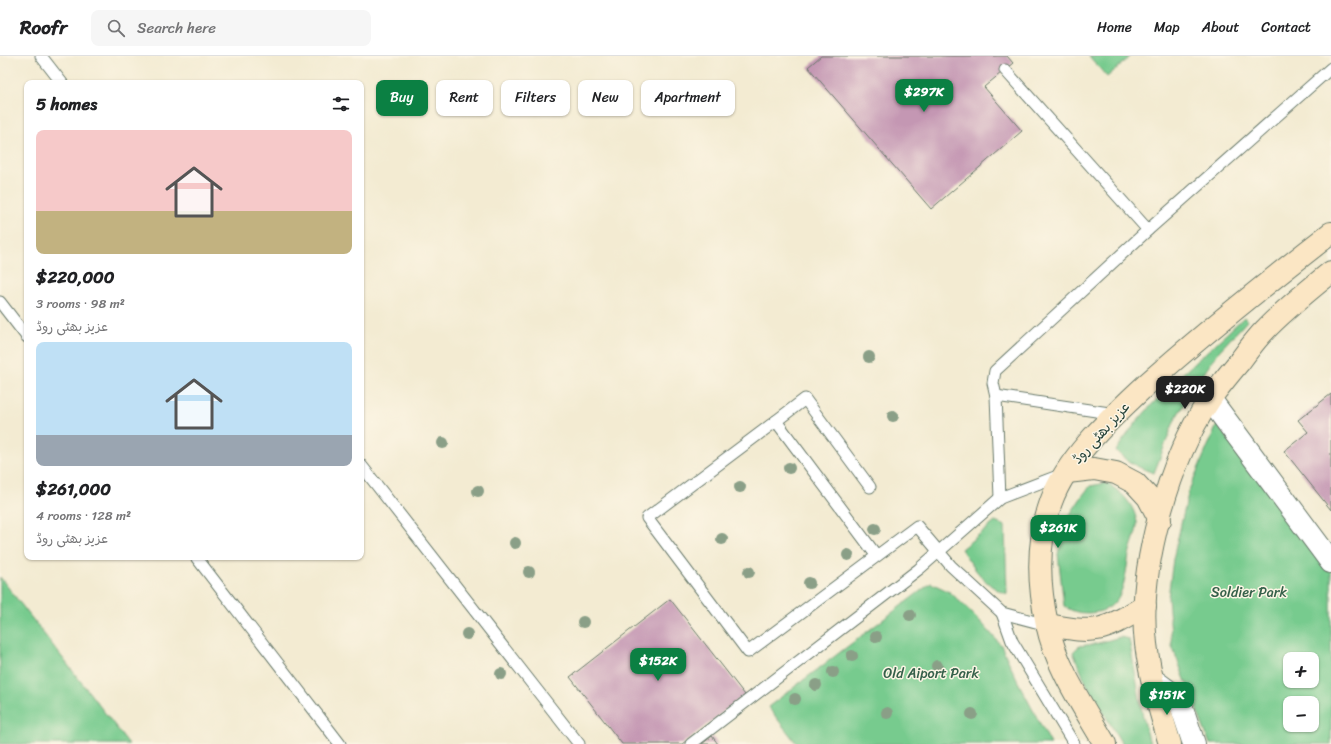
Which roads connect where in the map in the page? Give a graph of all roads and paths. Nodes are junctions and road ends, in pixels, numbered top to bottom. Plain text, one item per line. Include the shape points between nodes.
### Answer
1 (41, 56) edge
2 (1331, 68) edge
3 (1005, 70) dead end
4 (60, 80) edge
5 (1148, 230) junction
6 (1331, 233) edge
7 (1331, 272) edge
8 (0, 302) edge
9 (24, 333) edge
10 (996, 396) junction
11 (1210, 399) junction
12 (1116, 414) junction
13 (776, 421) junction
14 (364, 469) edge
15 (1067, 472) junction
16 (870, 487) dead end
17 (1000, 498) junction
18 (1160, 520) junction
19 (938, 553) junction
20 (876, 555) junction
21 (198, 560) edge
22 (1331, 562) edge
23 (1145, 606) junction
24 (1002, 613) junction
25 (1047, 625) junction
26 (1153, 680) junction
27 (340, 744) edge
28 (579, 744) edge
29 (690, 744) edge
30 (1074, 744) edge
31 (1105, 744) edge
32 (1170, 744) edge
33 (1194, 744) edge

1 - 4 lane
2 - 5 lane
3 - 5 lane
5 - 10 lane via 995,371 993,383
6 - 12 main road, عزیز بھٹی روڈ via 1215,324
7 - 11 main road via 1264,330
8 - 9 lane
10 - 12 lane
10 - 17 lane
11 - 18 main road via 1176,465
11 - 22 street
12 - 15 main road, عزیز بھٹی روڈ via 1082,450
13 - 16 lane via 805,399
13 - 20 lane
13 - 20 lane via 647,518 748,652
14 - 28 lane
15 - 17 lane
15 - 18 main road via 1094,469 1116,473 1135,483 1144,492
15 - 25 main road, عزیز بھٹی روڈ via 1052,500 1042,531 1041,578
17 - 19 lane
18 - 23 main road via 1151,554
19 - 20 lane via 917,526
19 - 24 lane
19 - 29 lane
21 - 27 lane
23 - 25 main road via 1127,617 1097,629
23 - 26 main road via 1146,644
24 - 25 lane
24 - 30 lane via 1012,641
25 - 31 main road, عزیز بھٹی روڈ via 1067,678
26 - 32 main road via 1156,700
26 - 33 street via 1179,699

